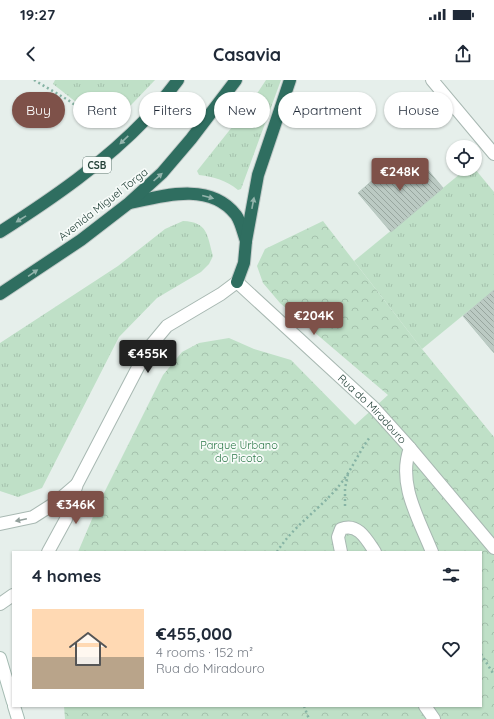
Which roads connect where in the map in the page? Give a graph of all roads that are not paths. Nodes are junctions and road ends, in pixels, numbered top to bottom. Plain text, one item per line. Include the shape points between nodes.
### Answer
1 (178, 80) edge
2 (236, 80) edge
3 (290, 80) edge
4 (432, 80) edge
5 (494, 154) edge
6 (129, 203) junction
7 (0, 232) edge
8 (246, 241) junction
9 (237, 282) junction
10 (0, 294) edge
11 (410, 448) junction
12 (77, 484) junction
13 (0, 524) edge
14 (494, 548) edge
15 (49, 551) edge
16 (341, 551) edge
17 (374, 551) edge
18 (432, 551) edge
19 (12, 596) edge
20 (0, 604) edge
21 (0, 658) edge
22 (12, 699) edge
23 (14, 707) edge
24 (426, 707) edge
25 (18, 719) edge
26 (434, 719) edge

1 -> 7 highway, CSB via 148,117 102,161 47,202
6 -> 2 highway, Avenida Miguel Torga via 162,173
8 -> 3 highway via 258,175
4 - 5 street
6 -> 8 highway via 181,194 209,196 224,202 237,216
10 -> 6 highway, Avenida Miguel Torga via 81,240
8 - 9 highway via 244,262
9 - 11 street, Rua do Miradouro via 385,420
9 - 12 street via 222,294 168,326 147,350
11 - 14 street, Rua do Miradouro
11 - 18 street via 405,460 409,496
12 -> 13 street via 55,504 33,517
12 - 15 street via 66,519
16 - 17 street via 338,537 341,529 347,527 362,533
19 - 20 street
21 - 22 street
23 - 25 street
24 - 26 street

